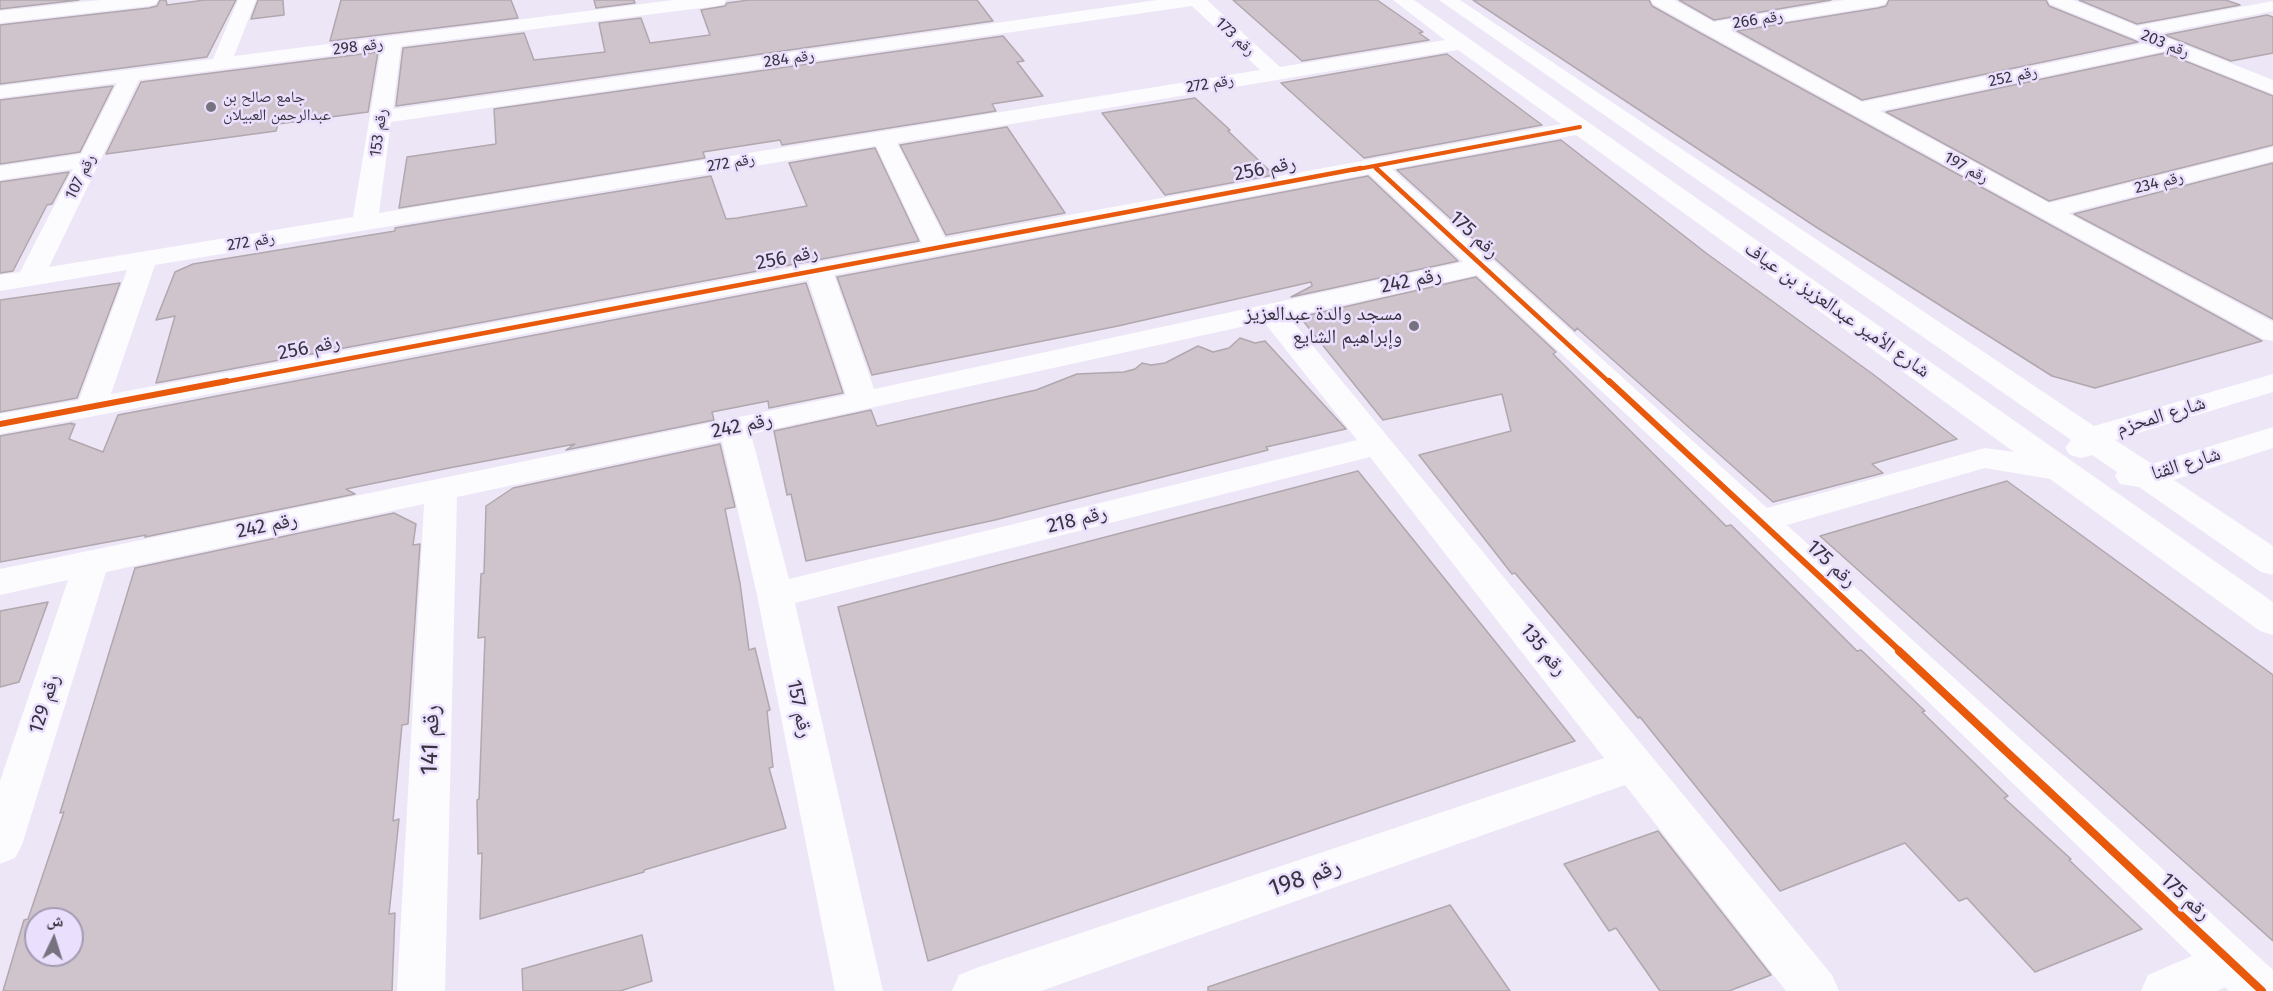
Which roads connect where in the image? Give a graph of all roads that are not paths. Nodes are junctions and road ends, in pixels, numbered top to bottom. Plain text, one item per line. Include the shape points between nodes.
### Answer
1 (149, 0) edge
2 (247, 0) edge
3 (717, 0) edge
4 (1196, 0) edge
5 (1402, 0) edge
6 (1448, 0) edge
7 (1660, 0) edge
8 (1878, 0) edge
9 (2057, 0) edge
10 (104, 3) edge
11 (2266, 4) edge
12 (0, 17) edge
13 (1710, 28) junction
14 (2136, 32) junction
15 (392, 43) junction
16 (1462, 43) junction
17 (2166, 45) junction
18 (221, 64) junction
19 (1275, 74) junction
20 (131, 76) junction
21 (2273, 88) edge
22 (0, 92) edge
23 (1859, 109) junction
24 (381, 117) junction
25 (1580, 128) junction
26 (883, 138) junction
27 (2273, 154) edge
28 (89, 160) junction
29 (1374, 166) junction
30 (0, 173) edge
31 (2046, 212) junction
32 (365, 223) junction
33 (937, 247) junction
34 (144, 260) junction
35 (1483, 266) junction
36 (818, 270) junction
37 (30, 279) junction
38 (0, 284) edge
39 (1270, 311) junction
40 (2273, 333) edge
41 (2273, 383) edge
42 (863, 401) junction
43 (92, 406) junction
44 (0, 424) edge
45 (734, 428) junction
46 (2090, 437) junction
47 (2273, 437) edge
48 (1379, 445) junction
49 (2062, 470) junction
50 (2147, 477) junction
51 (441, 489) junction
52 (1761, 521) junction
53 (2273, 563) edge
54 (91, 564) junction
55 (0, 582) edge
56 (775, 596) junction
57 (2273, 621) edge
58 (1635, 765) junction
59 (0, 845) edge
60 (2246, 977) edge
61 (421, 991) edge
62 (859, 991) edge
63 (976, 991) edge
64 (1815, 991) edge
65 (2165, 991) edge

1 - 10 street
2 - 18 street
3 - 15 street, رقم 298
4 - 19 street, رقم 173
4 - 24 street, رقم 284
5 - 16 street, شارع الأمير عبدالعزيز بن عياف
6 - 46 street, شارع الأمير عبدالعزيز بن عياف
7 - 13 street, رقم 197
8 - 13 street, رقم 266
9 - 14 street, رقم 203
10 - 12 street
11 - 14 street
13 - 23 street, رقم 197
14 - 17 street, رقم 203
15 - 18 street, رقم 298
15 - 24 street, رقم 153
16 - 19 street, رقم 272
16 - 25 street, شارع الأمير عبدالعزيز بن عياف
17 - 21 street, رقم 203
17 - 23 street, رقم 252
18 - 20 street, رقم 298
19 - 26 street, رقم 272
20 - 22 street, رقم 298
20 - 28 street, رقم 107
23 - 31 street, رقم 197
24 - 32 street, رقم 153
25 - 29 street, رقم 256
25 - 49 street, شارع الأمير عبدالعزيز بن عياف
26 - 32 street, رقم 272
26 - 33 street
27 - 31 street, رقم 234
28 - 30 street
28 - 37 street, رقم 107
29 - 33 street, رقم 256
29 - 35 street, رقم 175
31 - 40 street, رقم 197
32 - 34 street, رقم 272
33 - 36 street, رقم 256
34 - 37 street, رقم 272
34 - 43 street
35 - 39 street, رقم 242
35 - 52 street, رقم 175
36 - 42 street
36 - 43 street, رقم 256
37 - 38 street, رقم 272
39 - 42 street, رقم 242
39 - 48 street, رقم 135
41 - 46 street, شارع المحزم
42 - 45 street, رقم 242
43 - 44 street, رقم 256
45 - 51 street, رقم 242
45 - 56 street, رقم 157
46 - 49 street, شارع المحزم
46 - 50 street, شارع الأمير عبدالعزيز بن عياف
47 - 50 street, شارع القنا
48 - 56 street, رقم 218
48 - 58 street, رقم 135
49 - 50 street, شارع القنا
49 - 52 street, شارع القنا via 1986,458
49 - 57 street, شارع الأمير عبدالعزيز بن عياف
50 - 53 street, شارع الأمير عبدالعزيز بن عياف
51 - 54 street, رقم 242
51 - 61 street, رقم 141
52 - 60 street, رقم 175
54 - 55 street, رقم 242
54 - 59 street, رقم 129
56 - 62 street, رقم 157
58 - 63 street, رقم 198
58 - 64 street, رقم 135
60 - 65 street

